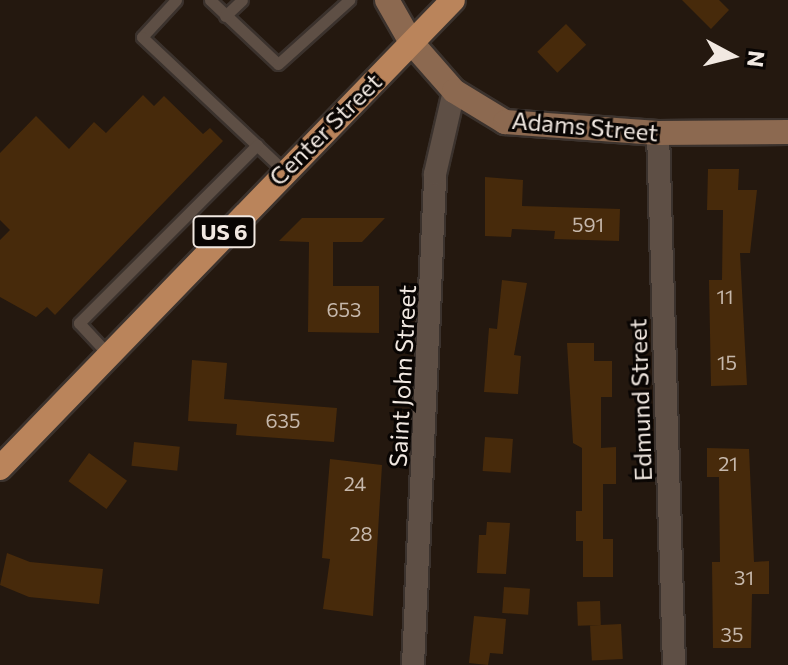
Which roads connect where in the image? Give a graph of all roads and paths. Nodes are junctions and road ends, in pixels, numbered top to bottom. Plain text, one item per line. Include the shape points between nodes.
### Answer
1 (176, 0) edge
2 (210, 0) edge
3 (242, 0) edge
4 (387, 0) edge
5 (453, 0) edge
6 (344, 2) edge
7 (225, 16) junction
8 (411, 42) junction
9 (454, 91) junction
10 (788, 132) edge
11 (658, 133) junction
12 (257, 145) junction
13 (284, 171) junction
14 (107, 353) junction
15 (0, 468) edge
16 (413, 665) edge
17 (674, 665) edge

1 - 12 lane via 142,37
2 - 7 lane
3 - 7 lane
4 - 8 main road, Adams Street
5 - 8 main road, Center Street / US 6
6 - 7 lane via 278,64
8 - 9 main road, Adams Street
8 - 13 main road, Center Street / US 6
9 - 11 main road, Adams Street via 505,122
9 - 16 street, Saint John Street via 435,174
10 - 11 main road, Adams Street
11 - 17 street, Edmund Street
12 - 13 lane
12 - 14 lane via 79,323
13 - 14 main road, Center Street / US 6
14 - 15 main road, Center Street / US 6

